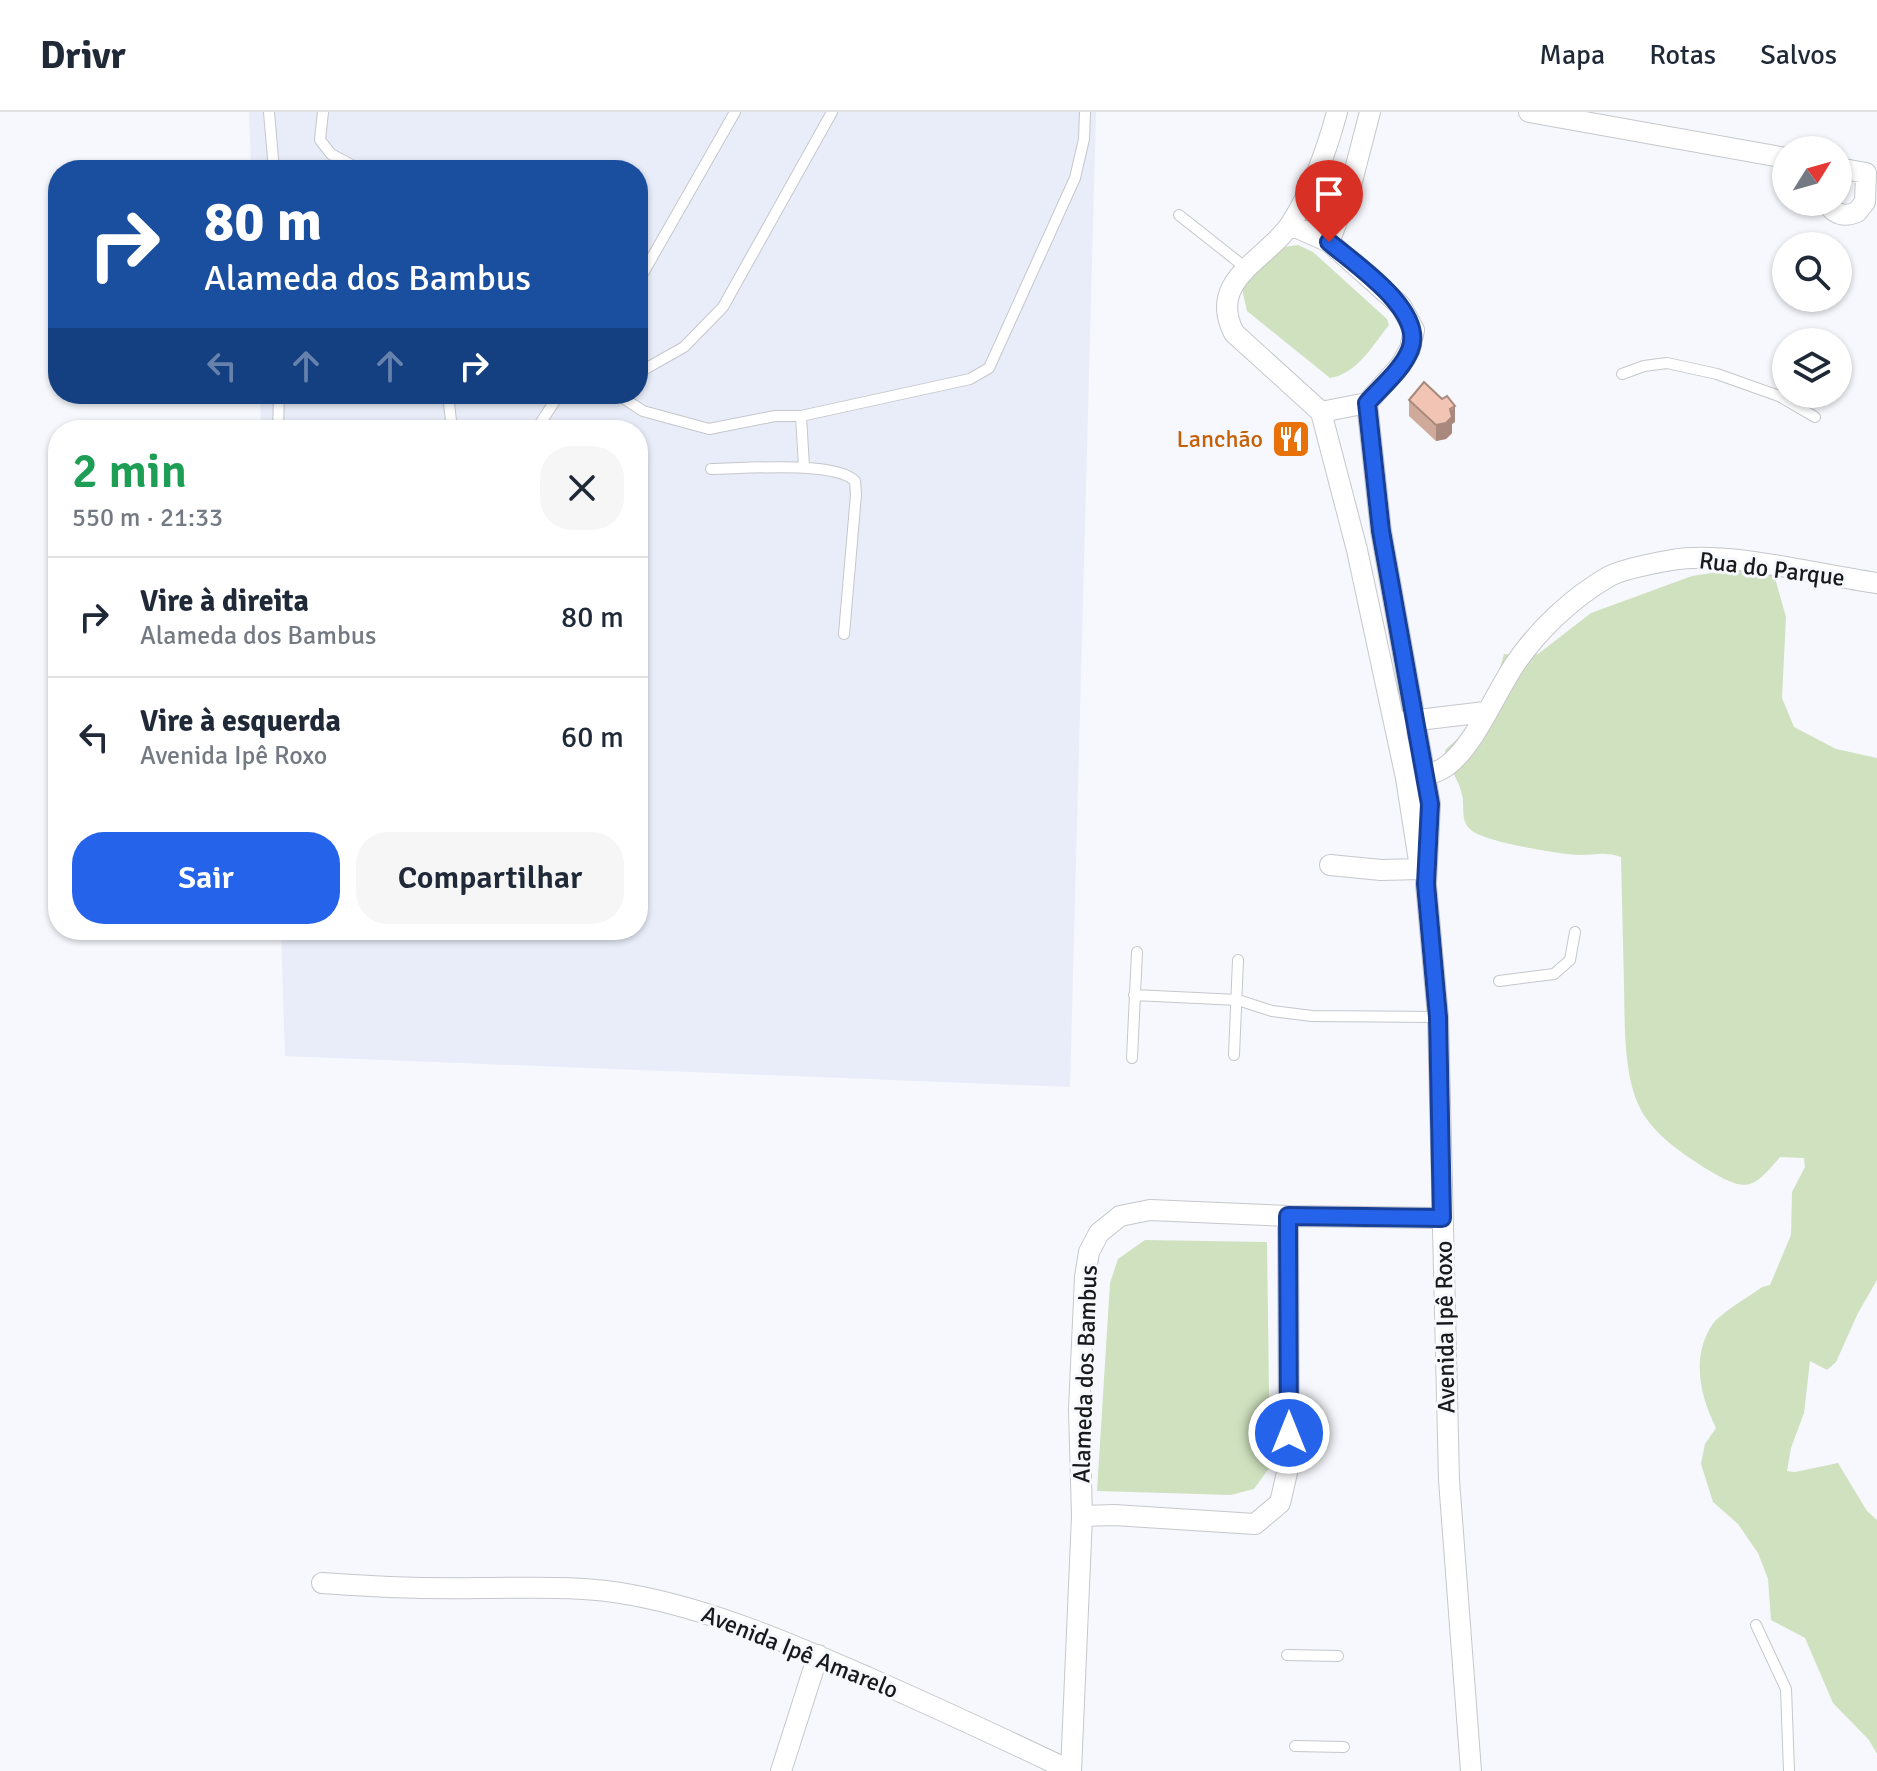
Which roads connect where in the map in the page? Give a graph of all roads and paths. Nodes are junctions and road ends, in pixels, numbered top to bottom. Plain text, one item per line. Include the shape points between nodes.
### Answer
1 (269, 112) edge
2 (323, 112) edge
3 (735, 112) edge
4 (832, 112) edge
5 (1085, 112) edge
6 (1337, 112) edge
7 (1370, 112) edge
8 (1529, 112) edge
9 (1772, 155) edge
10 (273, 160) edge
11 (342, 160) edge
12 (1852, 170) edge
13 (1852, 213) edge
14 (1179, 215) dead end
15 (1291, 225) junction
16 (1329, 242) junction
17 (648, 264) edge
18 (1246, 268) junction
19 (648, 367) edge
20 (1622, 374) dead end
21 (1367, 403) junction
22 (632, 404) edge
23 (1321, 412) junction
24 (801, 416) junction
25 (1815, 417) dead end
26 (804, 467) junction
27 (711, 469) dead end
28 (1877, 583) edge
29 (844, 634) dead end
30 (1485, 712) junction
31 (1415, 720) junction
32 (1394, 724) junction
33 (1416, 776) junction
34 (1330, 865) dead end
35 (1424, 876) junction
36 (1575, 932) dead end
37 (1137, 952) dead end
38 (1238, 960) dead end
39 (1499, 981) dead end
40 (1134, 995) junction
41 (1236, 1000) junction
42 (1438, 1017) junction
43 (1234, 1055) dead end
44 (1132, 1058) dead end
45 (1288, 1216) junction
46 (1442, 1218) junction
47 (1082, 1516) junction
48 (322, 1583) dead end
49 (1756, 1625) dead end
50 (818, 1655) junction
51 (1287, 1655) dead end
52 (1338, 1656) dead end
53 (1295, 1746) dead end
54 (1344, 1747) dead end
55 (781, 1771) edge
56 (1071, 1771) edge
57 (1471, 1771) edge
58 (1789, 1771) edge

1 - 10 lane
2 - 11 lane via 320,140
3 - 17 lane
4 - 19 lane via 723,307 684,347
5 - 24 lane via 1075,178 989,368 970,379
6 - 15 street via 1313,183
7 - 16 street
8 - 9 street
12 - 13 street via 1866,173 1865,202
14 - 18 lane
15 - 16 street
15 - 18 street
16 - 21 street via 1401,306 1414,330 1400,366
18 - 23 street via 1232,285 1228,322
20 - 25 lane via 1667,363 1717,374
21 - 23 street
21 - 31 street, Avenida Ipê Roxo via 1381,531
22 - 24 lane via 709,429
23 - 32 street, Avenida Ipê Roxo
24 - 26 lane
26 - 27 lane
26 - 29 lane via 847,474 855,481
28 - 30 street, Rua do Parque via 1701,558 1610,575 1550,622
30 - 31 street
30 - 33 street, Rua do Parque via 1455,758 1439,771
31 - 32 street
31 - 33 street, Avenida Ipê Roxo
32 - 33 street, Avenida Ipê Roxo
33 - 35 street, Avenida Ipê Roxo via 1431,822
34 - 35 street
35 - 42 street, Avenida Ipê Roxo
36 - 39 lane via 1570,960 1554,974
37 - 40 lane
38 - 41 lane
40 - 41 lane
40 - 44 lane
41 - 42 lane via 1312,1016
41 - 43 lane
42 - 46 street, Avenida Ipê Roxo
45 - 46 street, Alameda dos Bambus
45 - 47 street, Alameda dos Bambus via 1150,1210 1120,1216 1099,1233 1085,1277 1079,1410
45 - 47 street via 1289,1464 1280,1503 1255,1524
46 - 57 street, Avenida Ipê Roxo via 1450,1512
47 - 56 street, Alameda dos Bambus
48 - 50 street, Avenida Ipê Amarelo via 630,1594 721,1619
49 - 58 lane via 1786,1689
50 - 55 street
50 - 56 street, Avenida Ipê Amarelo
51 - 52 lane
53 - 54 lane

